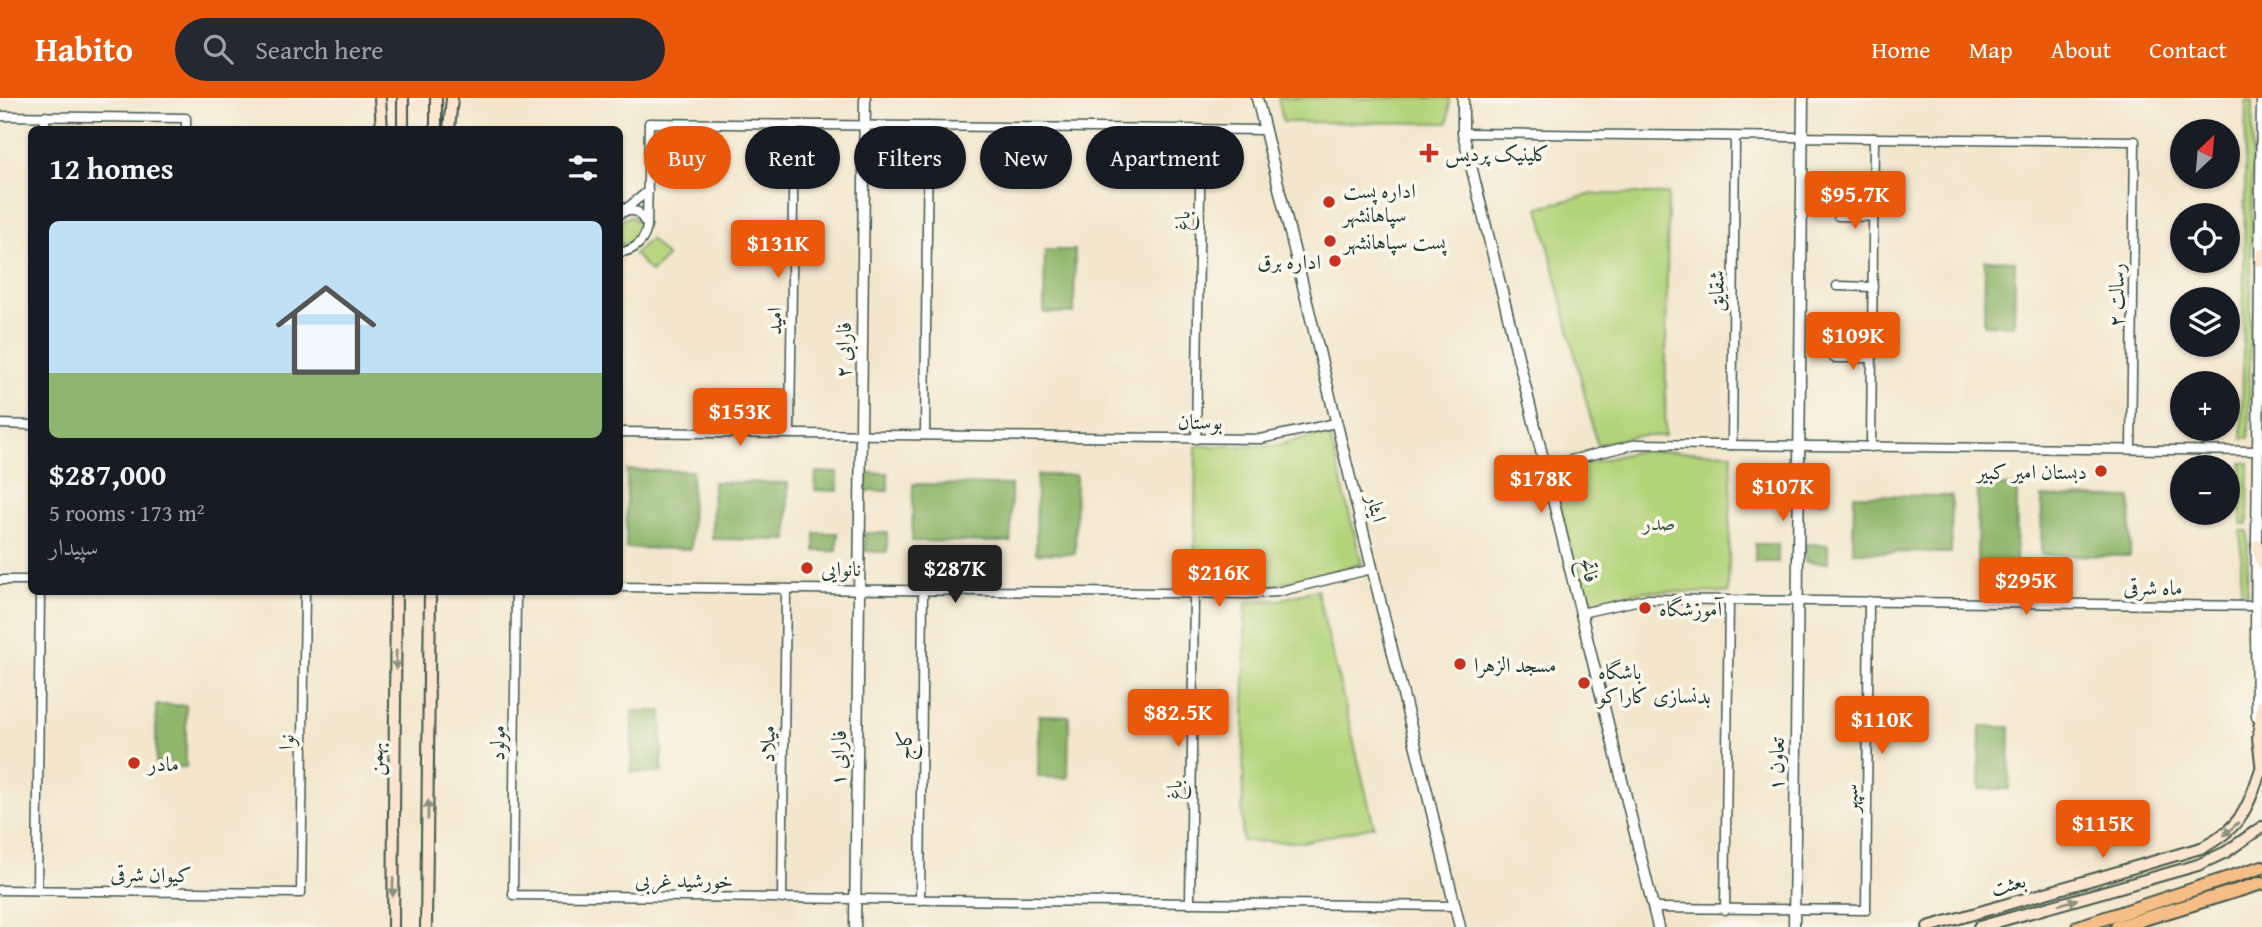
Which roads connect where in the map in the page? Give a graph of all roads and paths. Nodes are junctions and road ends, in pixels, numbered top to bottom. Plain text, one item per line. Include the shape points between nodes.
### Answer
1 (380, 98) edge
2 (403, 98) edge
3 (436, 98) edge
4 (452, 98) edge
5 (865, 98) edge
6 (1257, 98) edge
7 (1463, 98) edge
8 (1804, 98) edge
9 (2262, 98) edge
10 (0, 116) edge
11 (45, 116) junction
12 (794, 125) junction
13 (45, 126) edge
14 (186, 126) edge
15 (382, 126) edge
16 (402, 126) edge
17 (436, 126) edge
18 (449, 126) edge
19 (864, 126) joint
20 (966, 127) edge
21 (1086, 129) edge
22 (1244, 130) edge
23 (1265, 130) junction
24 (1463, 132) junction
25 (1735, 137) junction
26 (1803, 137) junction
27 (1874, 138) junction
28 (863, 189) edge
29 (927, 189) edge
30 (1200, 189) edge
31 (648, 191) junction
32 (623, 209) edge
33 (623, 210) edge
34 (1838, 216) dead end
35 (1874, 218) junction
36 (648, 225) junction
37 (623, 251) edge
38 (2261, 258) edge
39 (1837, 286) dead end
40 (1873, 287) junction
41 (1834, 358) dead end
42 (1872, 358) junction
43 (1336, 423) junction
44 (0, 424) edge
45 (28, 425) edge
46 (623, 432) edge
47 (790, 434) junction
48 (861, 435) junction
49 (925, 435) junction
50 (1196, 439) junction
51 (1799, 445) junction
52 (1732, 446) junction
53 (1871, 447) junction
54 (2131, 449) junction
55 (2258, 451) junction
56 (1545, 466) junction
57 (2257, 545) junction
58 (2262, 564) edge
59 (1372, 569) junction
60 (0, 580) edge
61 (28, 580) edge
62 (623, 587) edge
63 (786, 590) junction
64 (859, 590) junction
65 (923, 590) junction
66 (1194, 594) junction
67 (40, 595) edge
68 (305, 595) edge
69 (396, 595) edge
70 (430, 595) edge
71 (516, 595) edge
72 (1798, 600) junction
73 (1729, 601) junction
74 (1869, 601) junction
75 (2256, 606) junction
76 (1581, 613) junction
77 (2262, 705) edge
78 (2258, 738) junction
79 (2262, 770) edge
80 (2262, 827) edge
81 (2262, 858) edge
82 (2262, 867) edge
83 (2262, 883) edge
84 (2194, 889) junction
85 (0, 890) edge
86 (37, 890) junction
87 (302, 893) joint
88 (513, 895) joint
89 (782, 899) junction
90 (856, 899) junction
91 (920, 900) junction
92 (1190, 904) junction
93 (1454, 906) junction
94 (1653, 908) junction
95 (1794, 909) junction
96 (1725, 910) junction
97 (393, 927) edge
98 (426, 927) edge
99 (855, 927) edge
100 (1460, 927) edge
101 (1658, 927) edge
102 (1794, 927) edge
103 (1928, 927) edge
104 (1979, 927) edge
105 (2078, 927) edge
106 (2117, 927) edge

1 - 15 main road
2 - 16 main road
3 - 17 main road
4 - 18 main road
5 - 19 street, فارابی ۲
6 - 23 street, ایثار
7 - 24 street, فاتح
8 - 26 street, تعاون ۱
9 - 38 street
10 - 11 street
11 - 13 street
11 - 14 street via 186,118
12 - 19 street
12 - 31 street via 649,123
12 - 47 street, امید
20 - 21 street
22 - 23 street
23 - 43 street, ایثار
24 - 25 street
24 - 56 street, فاتح
25 - 26 street
25 - 52 street, شقایق
26 - 27 street
26 - 51 street, تعاون ۱
27 - 35 street
27 - 54 street, رسالت ۲ via 2135,141
28 - 48 street, فارابی ۲
29 - 49 street
30 - 50 street, باغ
31 - 32 street
31 - 36 street
33 - 36 street via 638,212
34 - 35 street
35 - 40 street
36 - 37 street via 646,235
38 - 55 street
39 - 40 street
40 - 42 street
41 - 42 street
42 - 53 street
43 - 50 street, بوستان via 1272,438
43 - 59 street, ایثار
44 - 45 street
46 - 47 street, بوستان
47 - 48 street, بوستان
48 - 49 street, بوستان
48 - 64 street, فارابی ۲
49 - 50 street, بوستان
51 - 52 street
51 - 53 street
51 - 72 street, تعاون ۱
52 - 56 street via 1637,444
53 - 54 street
54 - 55 street
55 - 57 street
56 - 76 street, فاتح
57 - 58 main road
57 - 75 street
59 - 66 street via 1276,592
59 - 93 street, ایثار
60 - 61 street
62 - 63 street
63 - 64 street
63 - 89 street, میلاد
64 - 65 street
64 - 90 street, فارابی ۱
65 - 66 street
65 - 91 street, کاج
66 - 92 street, باغ
67 - 86 street
68 - 87 street, نوا
69 -> 97 main road, بهمن
98 -> 70 main road
71 - 88 street, مولود
72 - 73 street, ماه شرقی
72 - 74 street, ماه شرقی
72 - 95 street, تعاون ۱
73 - 76 street, ماه شرقی via 1645,599
73 - 96 street
74 - 75 street, ماه شرقی
74 - 95 street, سپهر via 1866,910
75 - 78 street
76 - 94 street, فاتح
77 - 78 main road
78 - 79 main road
79 -> 103 main road, بعثت via 2241,820 2228,834 2204,847
104 -> 80 main road, بعثت via 2198,865
81 - 84 highway
82 - 84 highway
83 - 106 highway
84 - 105 highway
85 - 86 street, کیوان شرقی
86 - 87 street, کیوان شرقی
88 - 89 street, خورشید غربی
89 - 90 street, خورشید غربی
90 - 91 street, خورشید غربی
90 - 99 street, فارابی ۱
91 - 92 street, خورشید غربی
92 - 93 street, خورشید غربی
93 - 100 street, ایثار
94 - 96 street
94 - 101 street, فاتح
95 - 96 street
95 - 102 street, تعاون ۱

